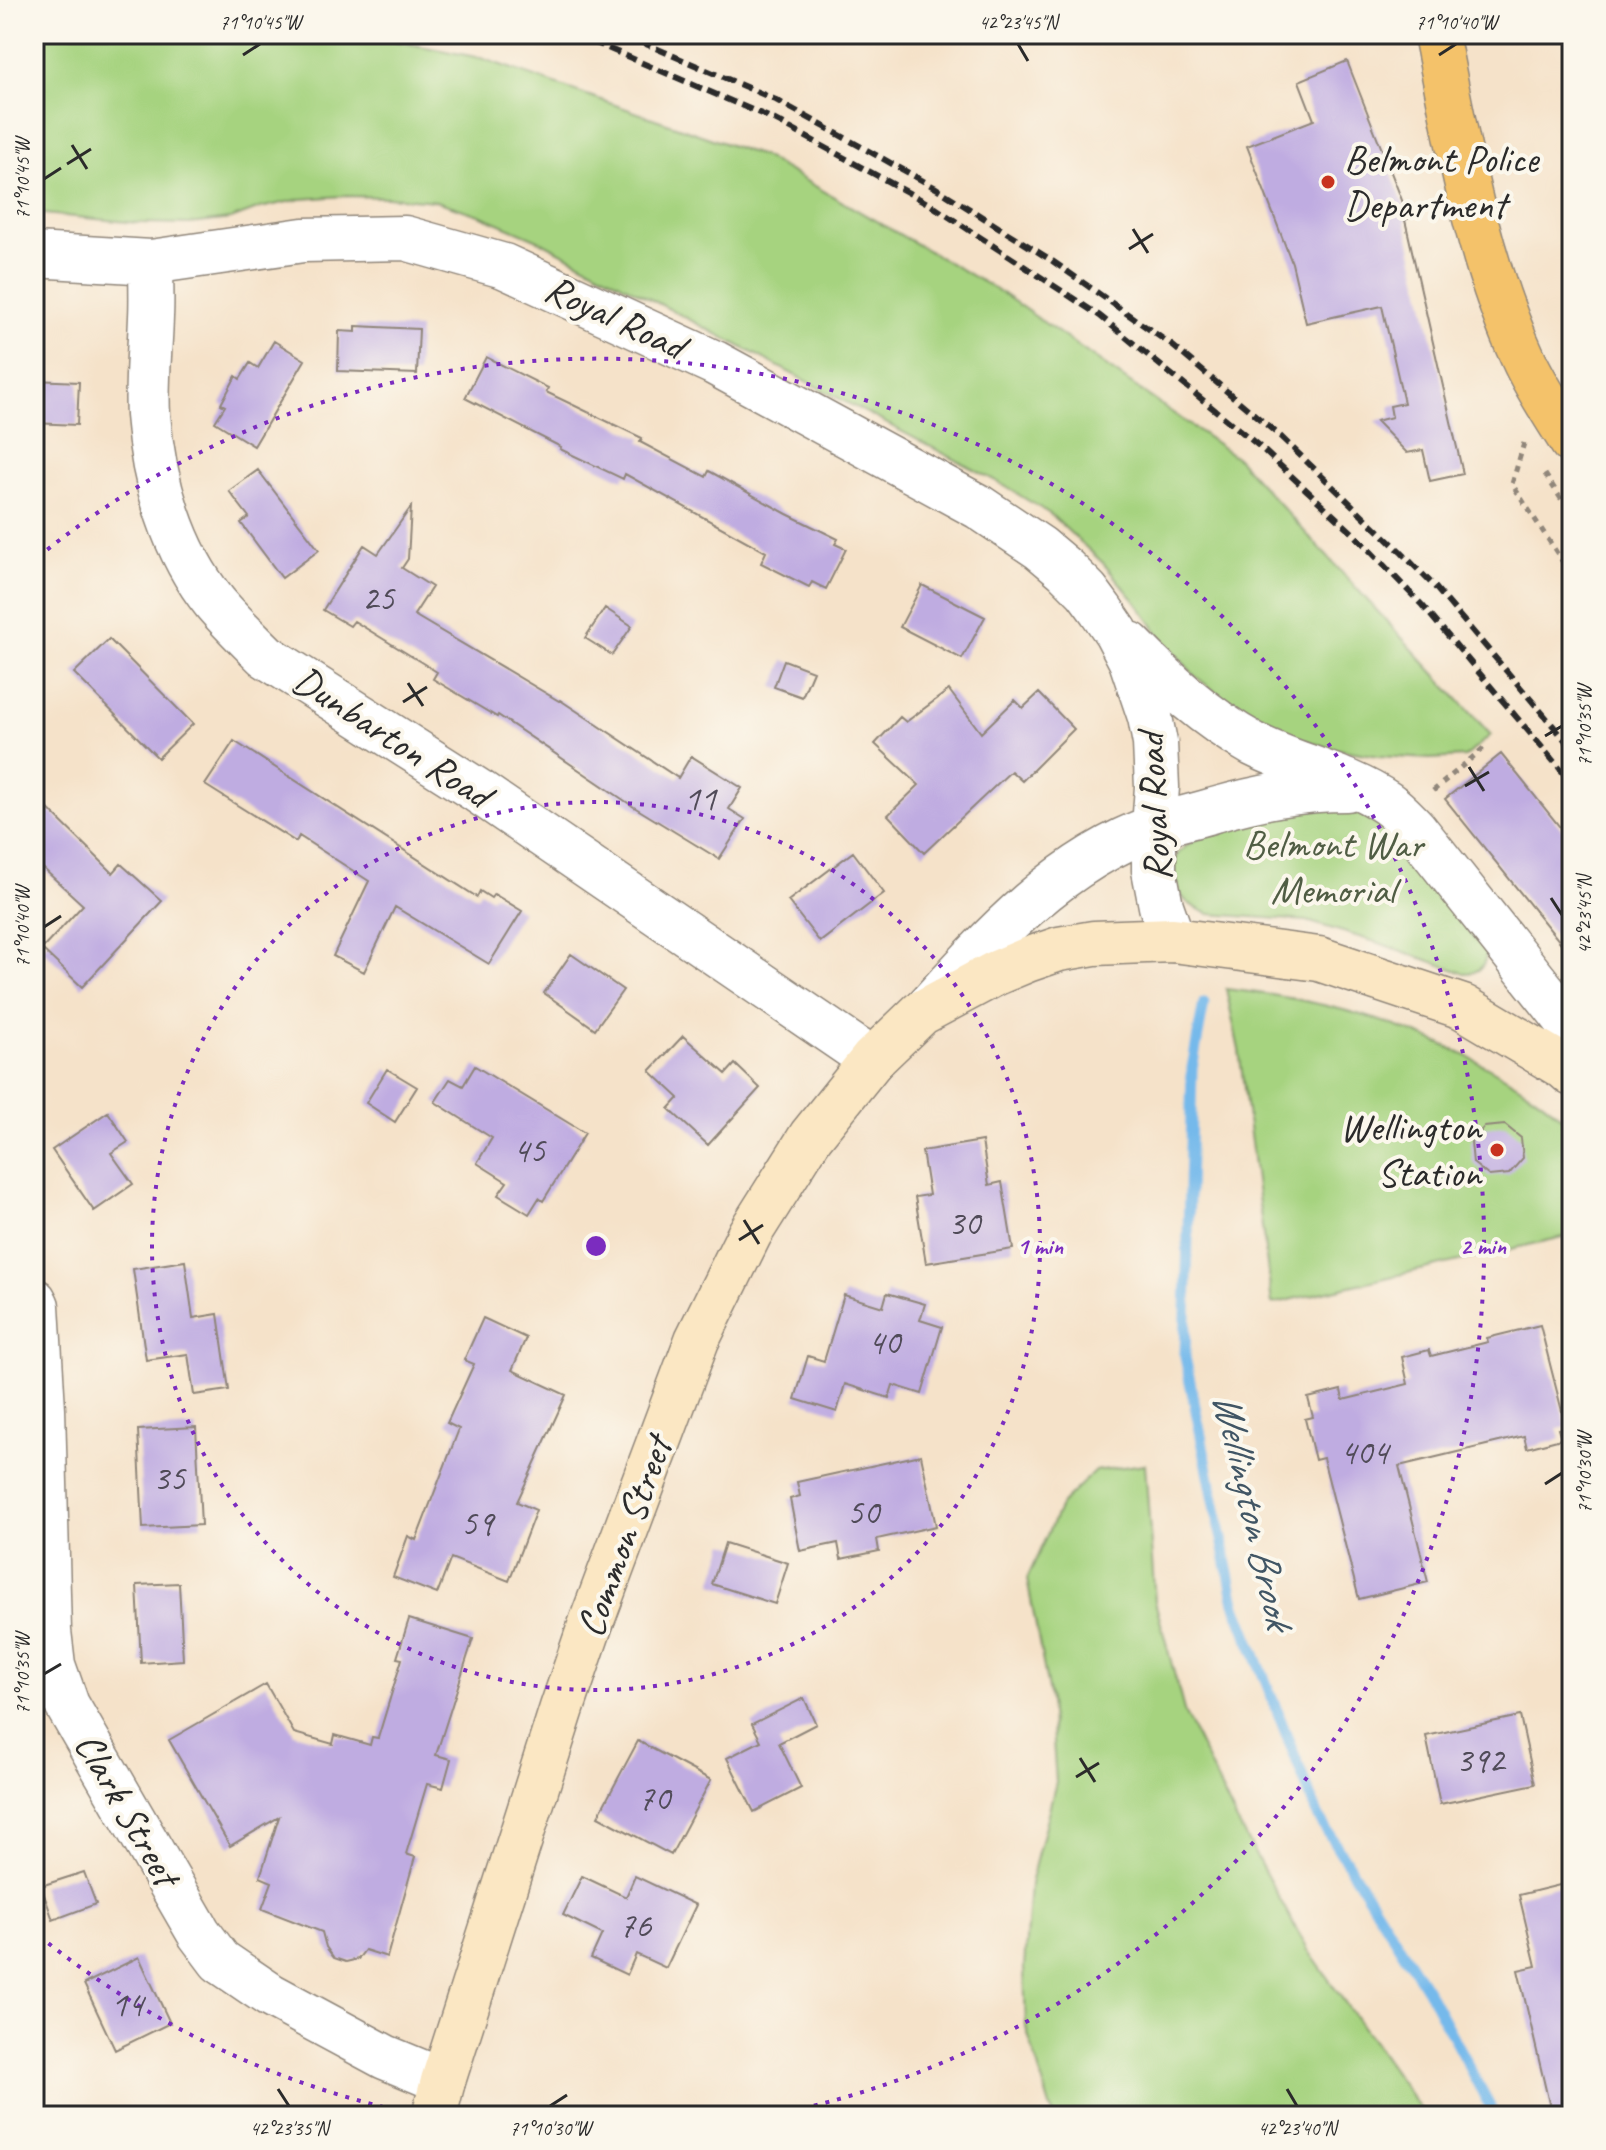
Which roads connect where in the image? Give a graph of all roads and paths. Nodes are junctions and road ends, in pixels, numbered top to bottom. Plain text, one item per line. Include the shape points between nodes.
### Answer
1 (1436, 34) edge
2 (34, 255) edge
3 (151, 262) junction
4 (1548, 455) edge
5 (1572, 516) edge
6 (1572, 576) edge
7 (1116, 632) junction
8 (1487, 745) dead end
9 (1361, 789) junction
10 (1432, 792) dead end
11 (1154, 827) junction
12 (1173, 940) junction
13 (921, 1013) junction
14 (1572, 1027) edge
15 (872, 1060) junction
16 (1572, 1074) edge
17 (34, 1300) edge
18 (41, 1631) edge
19 (439, 2099) edge

1 - 4 main road via 1484,253 1522,357
2 - 3 street, Royal Road
3 - 7 street, Royal Road via 303,240 405,238 504,266 715,363 979,507 1065,569
3 - 15 street, Dunbarton Road via 148,414 154,465 163,502 193,570 240,631 266,656 478,791
4 - 5 path
4 - 6 path via 1524,443 1512,484
7 - 9 street, Royal Road via 1226,727
7 - 11 street, Royal Road via 1150,717 1157,787
8 - 10 path
9 - 11 street, Common Street via 1266,796
9 - 14 street via 1391,805 1414,828
11 - 12 street, Royal Road via 1157,889
11 - 13 street, Common Street via 1100,854 1033,900
12 - 13 main road, Common Street via 1059,949 996,973
12 - 16 main road, Common Street via 1333,963 1463,1007
13 - 15 main road, Common Street
15 - 19 main road, Common Street via 811,1136 757,1221 697,1340 581,1651
17 - 18 street, Clark Street via 43,1409
18 - 19 street, Clark Street via 67,1705 220,1961 364,2046

